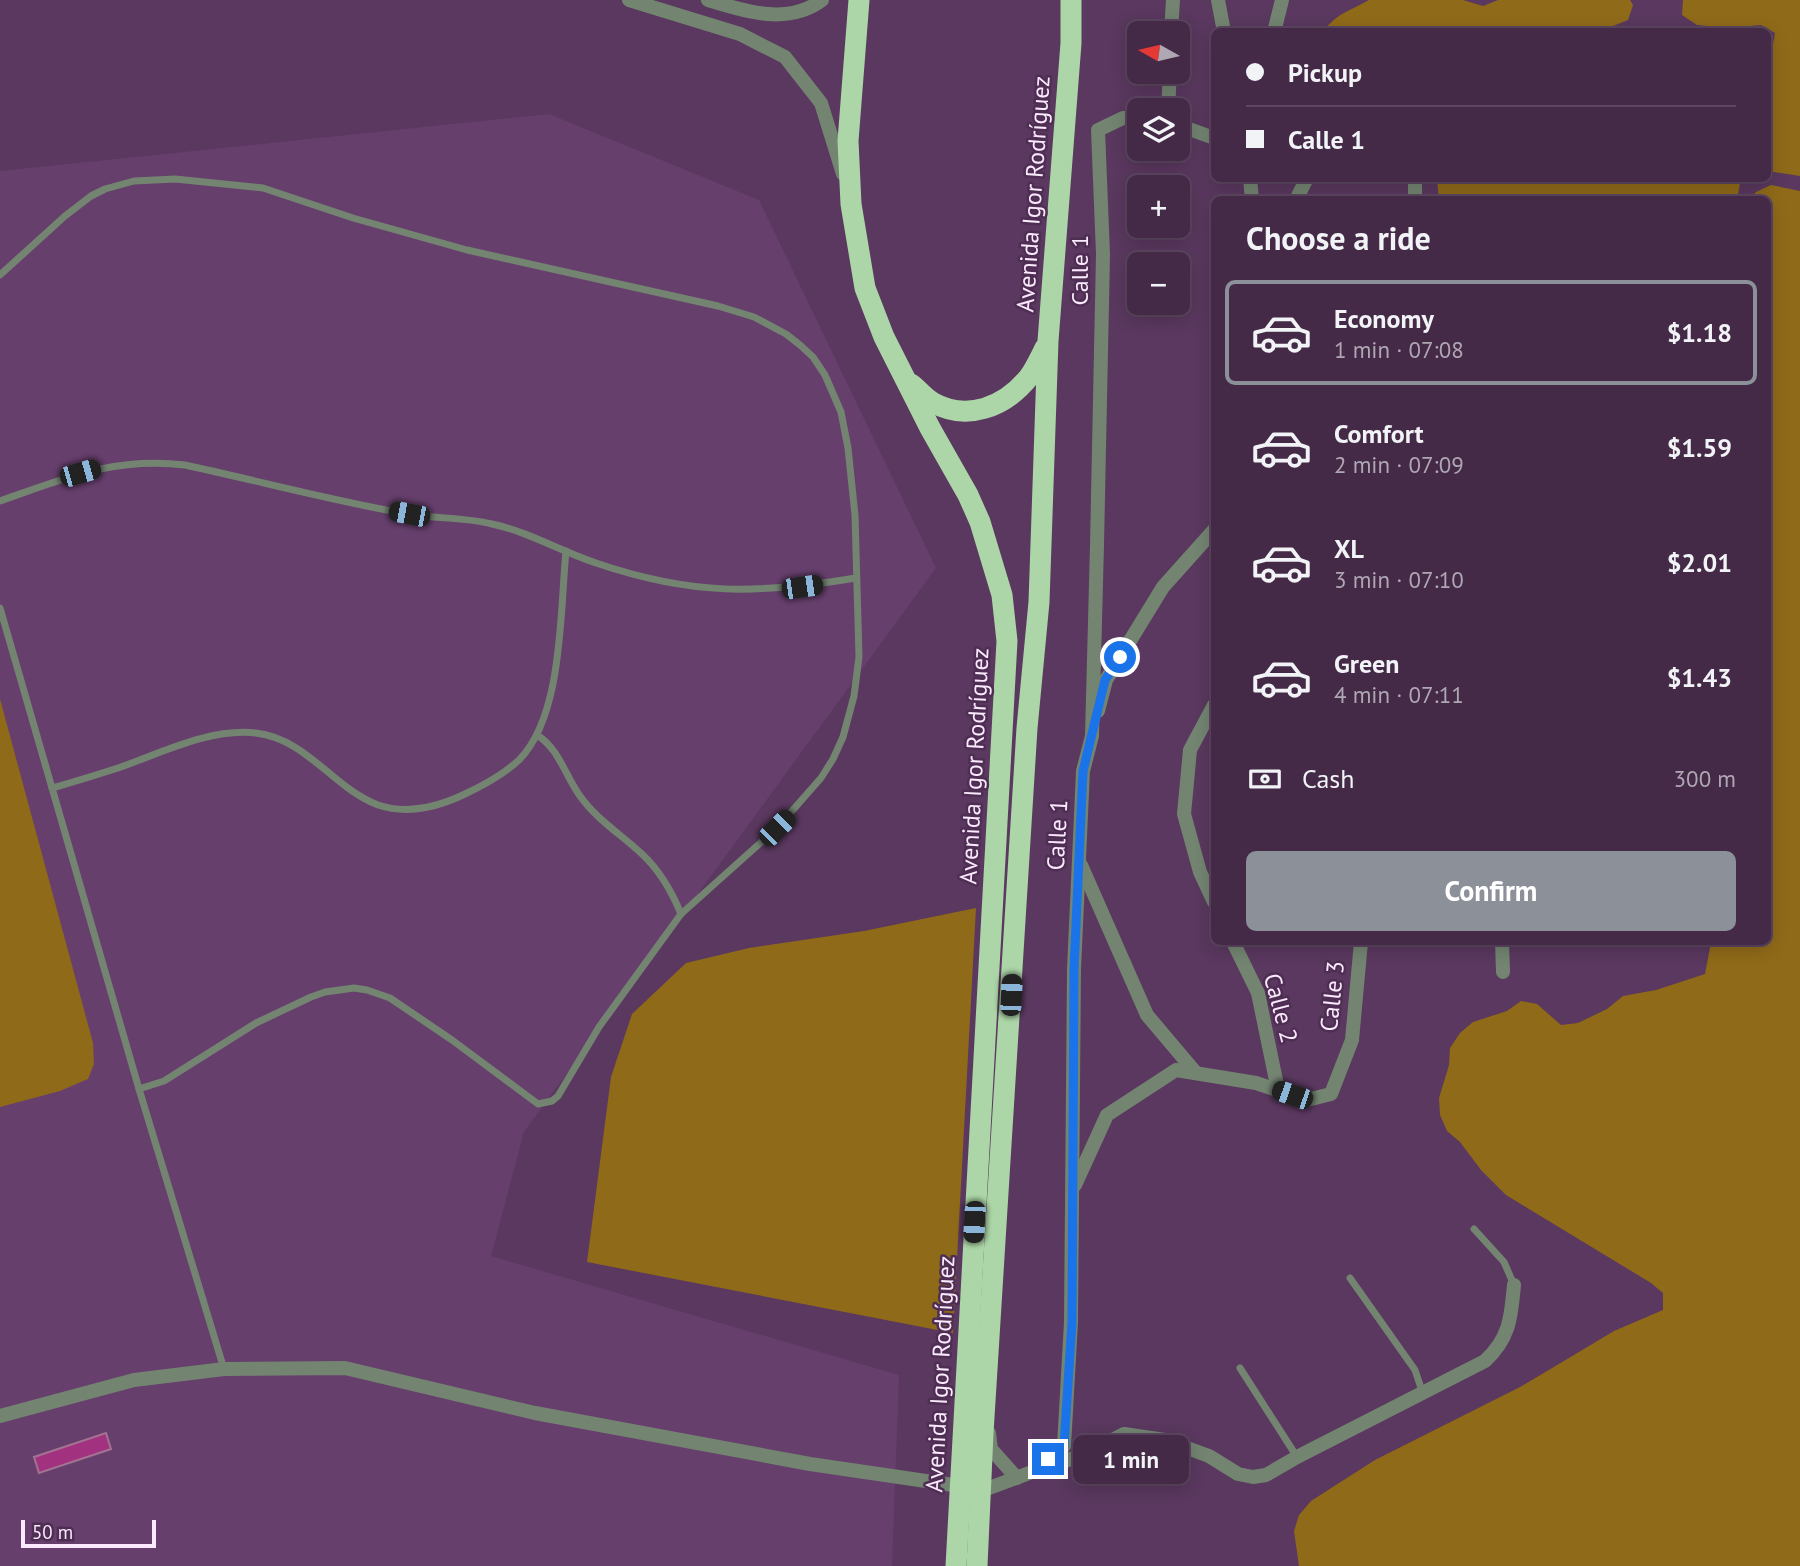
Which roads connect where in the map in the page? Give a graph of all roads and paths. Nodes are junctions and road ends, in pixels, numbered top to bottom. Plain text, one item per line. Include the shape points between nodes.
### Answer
1 (629, 0) edge
2 (708, 0) edge
3 (822, 0) edge
4 (859, 0) edge
5 (1071, 0) edge
6 (1173, 0) edge
7 (1218, 0) edge
8 (1282, 0) edge
9 (1172, 21) edge
10 (1223, 28) edge
11 (1274, 28) edge
12 (1127, 118) edge
13 (1190, 129) edge
14 (1211, 137) edge
15 (851, 204) junction
16 (0, 275) edge
17 (1048, 341) junction
18 (904, 378) junction
19 (0, 500) edge
20 (1211, 533) edge
21 (566, 551) junction
22 (856, 578) junction
23 (0, 608) edge
24 (1211, 711) edge
25 (537, 735) junction
26 (1092, 736) junction
27 (52, 788) junction
28 (1079, 859) junction
29 (1211, 896) edge
30 (681, 914) junction
31 (1235, 945) edge
32 (1360, 945) edge
33 (1502, 945) edge
34 (1503, 972) dead end
35 (1196, 1073) junction
36 (139, 1089) junction
37 (1278, 1090) junction
38 (1073, 1191) junction
39 (1474, 1229) dead end
40 (1350, 1278) dead end
41 (1514, 1285) joint
42 (1240, 1368) dead end
43 (224, 1369) junction
44 (1422, 1391) junction
45 (985, 1410) junction
46 (0, 1416) edge
47 (1297, 1457) junction
48 (1032, 1472) junction
49 (1017, 1478) junction
50 (970, 1489) junction
51 (956, 1566) edge
52 (977, 1566) edge

1 - 15 street via 740,34 785,57 821,103
2 - 3 street via 780,16
4 - 15 highway, Avenida Igor Rodríguez via 848,141
5 - 17 highway, Avenida Igor Rodríguez
6 - 9 street
7 - 10 street
8 - 11 street
12 - 26 street, Calle 1 via 1098,130 1103,254
13 - 14 street
15 - 18 highway, Avenida Igor Rodríguez via 865,288
16 - 22 lane via 65,216 105,189 134,181 175,179 263,188 467,250 736,311 771,325 800,345 813,357 835,395 849,448
17 - 18 highway via 1030,376 1013,394 978,412 953,410 932,401
17 - 45 highway, Avenida Igor Rodríguez via 1039,602 1027,728
18 - 50 highway, Avenida Igor Rodríguez via 980,522 1002,595 1007,641
19 - 21 lane via 101,467 164,463 409,514 488,523
20 - 26 street via 1163,587 1105,680
21 - 22 lane via 621,571 695,588 775,589
21 - 25 lane via 554,683
22 - 30 lane via 857,677 850,714 833,759 793,812
23 - 27 lane
24 - 29 street via 1191,750 1184,814
25 - 27 lane via 519,760 500,774 458,797 414,810 388,808 368,800 296,747 256,733 184,744
25 - 30 lane via 554,749 589,809 653,866
26 - 28 street, Calle 1 via 1083,771
27 - 36 lane
28 - 35 street via 1147,1015
28 - 38 street, Calle 1
30 - 36 lane via 552,1101 538,1104 390,998 354,988 325,992 256,1023 164,1082
31 - 37 street, Calle 2 via 1258,993
32 - 37 street, Calle 3 via 1352,1040 1331,1094 1307,1100
33 - 34 street
35 - 37 street
35 - 38 street via 1175,1070 1108,1115
36 - 43 lane
38 - 48 street, Calle 1 via 1072,1322 1064,1446
39 - 41 lane via 1504,1262
40 - 44 lane via 1415,1370
41 - 44 street via 1510,1321 1499,1346 1485,1361
42 - 47 lane
43 - 46 street via 134,1380
43 - 50 street via 345,1368 549,1416
44 - 47 street
45 - 49 street via 991,1449
45 - 50 highway, Avenida Igor Rodríguez
47 - 48 street via 1266,1475 1252,1477 1165,1440 1124,1434 1086,1454
48 - 49 street, Calle 1
49 - 50 street, Calle 1
50 - 51 highway, Avenida Igor Rodríguez
50 - 52 highway, Avenida Igor Rodríguez

